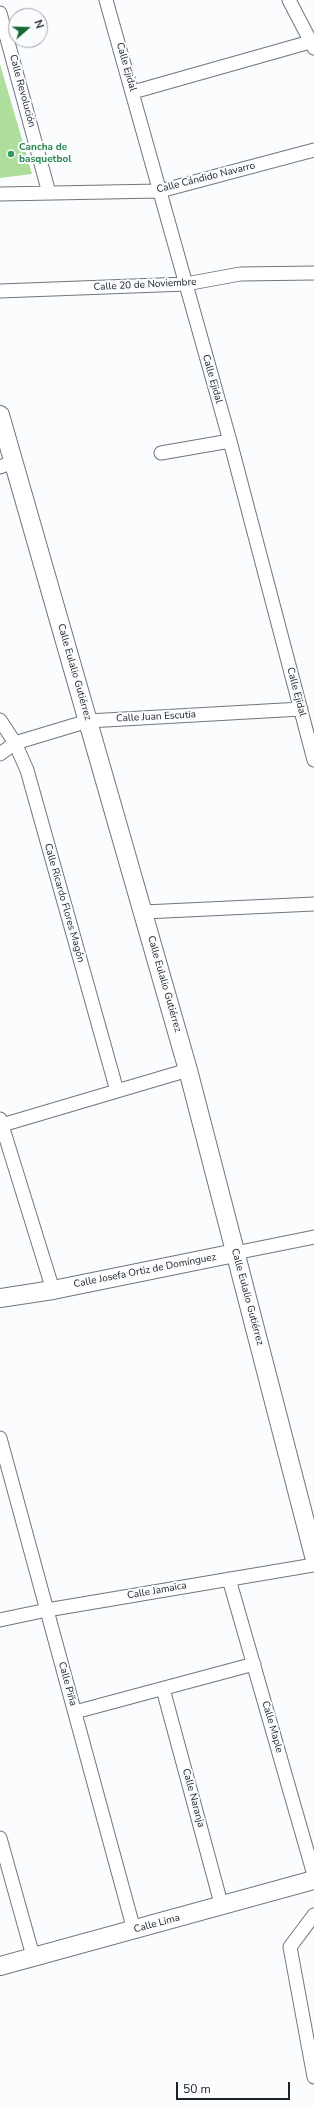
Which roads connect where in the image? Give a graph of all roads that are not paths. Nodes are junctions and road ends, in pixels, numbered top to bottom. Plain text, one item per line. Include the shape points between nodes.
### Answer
1 (106, 0) edge
2 (289, 0) edge
3 (0, 13) edge
4 (312, 46) edge
5 (133, 92) junction
6 (314, 150) edge
7 (160, 191) junction
8 (49, 193) junction
9 (0, 194) edge
10 (314, 274) edge
11 (186, 284) junction
12 (0, 291) edge
13 (0, 415) edge
14 (230, 441) junction
15 (161, 453) dead end
16 (7, 465) edge
17 (301, 709) junction
18 (0, 720) edge
19 (88, 721) junction
20 (310, 731) edge
21 (15, 743) junction
22 (0, 754) edge
23 (314, 760) edge
24 (314, 904) edge
25 (144, 912) junction
26 (188, 1070) junction
27 (117, 1091) junction
28 (1, 1122) edge
29 (314, 1237) edge
30 (235, 1253) junction
31 (52, 1290) junction
32 (0, 1298) edge
33 (0, 1438) edge
34 (301, 1507) junction
35 (314, 1530) edge
36 (314, 1556) edge
37 (314, 1565) edge
38 (229, 1579) junction
39 (47, 1610) junction
40 (0, 1620) edge
41 (254, 1664) junction
42 (163, 1688) junction
43 (75, 1712) junction
44 (0, 1838) edge
45 (314, 1875) edge
46 (314, 1880) edge
47 (222, 1906) junction
48 (314, 1915) edge
49 (134, 1930) junction
50 (33, 1956) junction
51 (0, 1966) edge
52 (314, 2077) edge

1 - 5 street, Calle Ejidal
2 - 4 street
3 - 8 street, Calle Revolución
4 - 5 street
5 - 7 street, Calle Ejidal
6 - 7 street, Calle Cándido Navarro
7 - 8 street, Calle Cándido Navarro
7 - 11 street, Calle Ejidal
8 - 9 street, Calle Cándido Navarro
10 - 11 street, Calle 20 de Noviembre via 240,274
11 - 12 street, Calle 20 de Noviembre
11 - 14 street, Calle Ejidal
13 - 16 street, Calle Eulalio Gutiérrez
14 - 15 street
14 - 17 street, Calle Ejidal
16 - 19 street, Calle Eulalio Gutiérrez
17 - 19 street, Calle Juan Escutia
17 - 20 street, Calle Ejidal
18 - 21 street, Calle Ricardo Flores Magón
19 - 21 street, Calle Juan Escutia
19 - 25 street, Calle Eulalio Gutiérrez
20 - 23 street, Calle Ejidal
21 - 22 street, Calle Juan Escutia
21 - 27 street, Calle Ricardo Flores Magón via 28,770
24 - 25 street
25 - 26 street, Calle Eulalio Gutiérrez
26 - 27 street
26 - 30 street, Calle Eulalio Gutiérrez
27 - 28 street
28 - 31 street
29 - 30 street, Calle Josefa Ortiz de Domínguez
30 - 31 street, Calle Josefa Ortiz de Domínguez
30 - 34 street, Calle Eulalio Gutiérrez
31 - 32 street, Calle Josefa Ortiz de Domínguez
33 - 39 street, Calle Piña
34 - 35 street
34 - 36 street, Calle Eulalio Gutiérrez
37 - 38 street, Calle Jamaica
38 - 39 street, Calle Jamaica
38 - 41 street, Calle Maple
39 - 40 street, Calle Jamaica
39 - 43 street, Calle Piña
41 - 42 street
41 - 45 street, Calle Maple
42 - 43 street
42 - 47 street, Calle Naranja
43 - 49 street, Calle Piña
44 - 50 street
46 - 47 street, Calle Lima
47 - 49 street, Calle Lima
48 - 52 street via 290,1947
49 - 50 street, Calle Lima
50 - 51 street, Calle Lima

